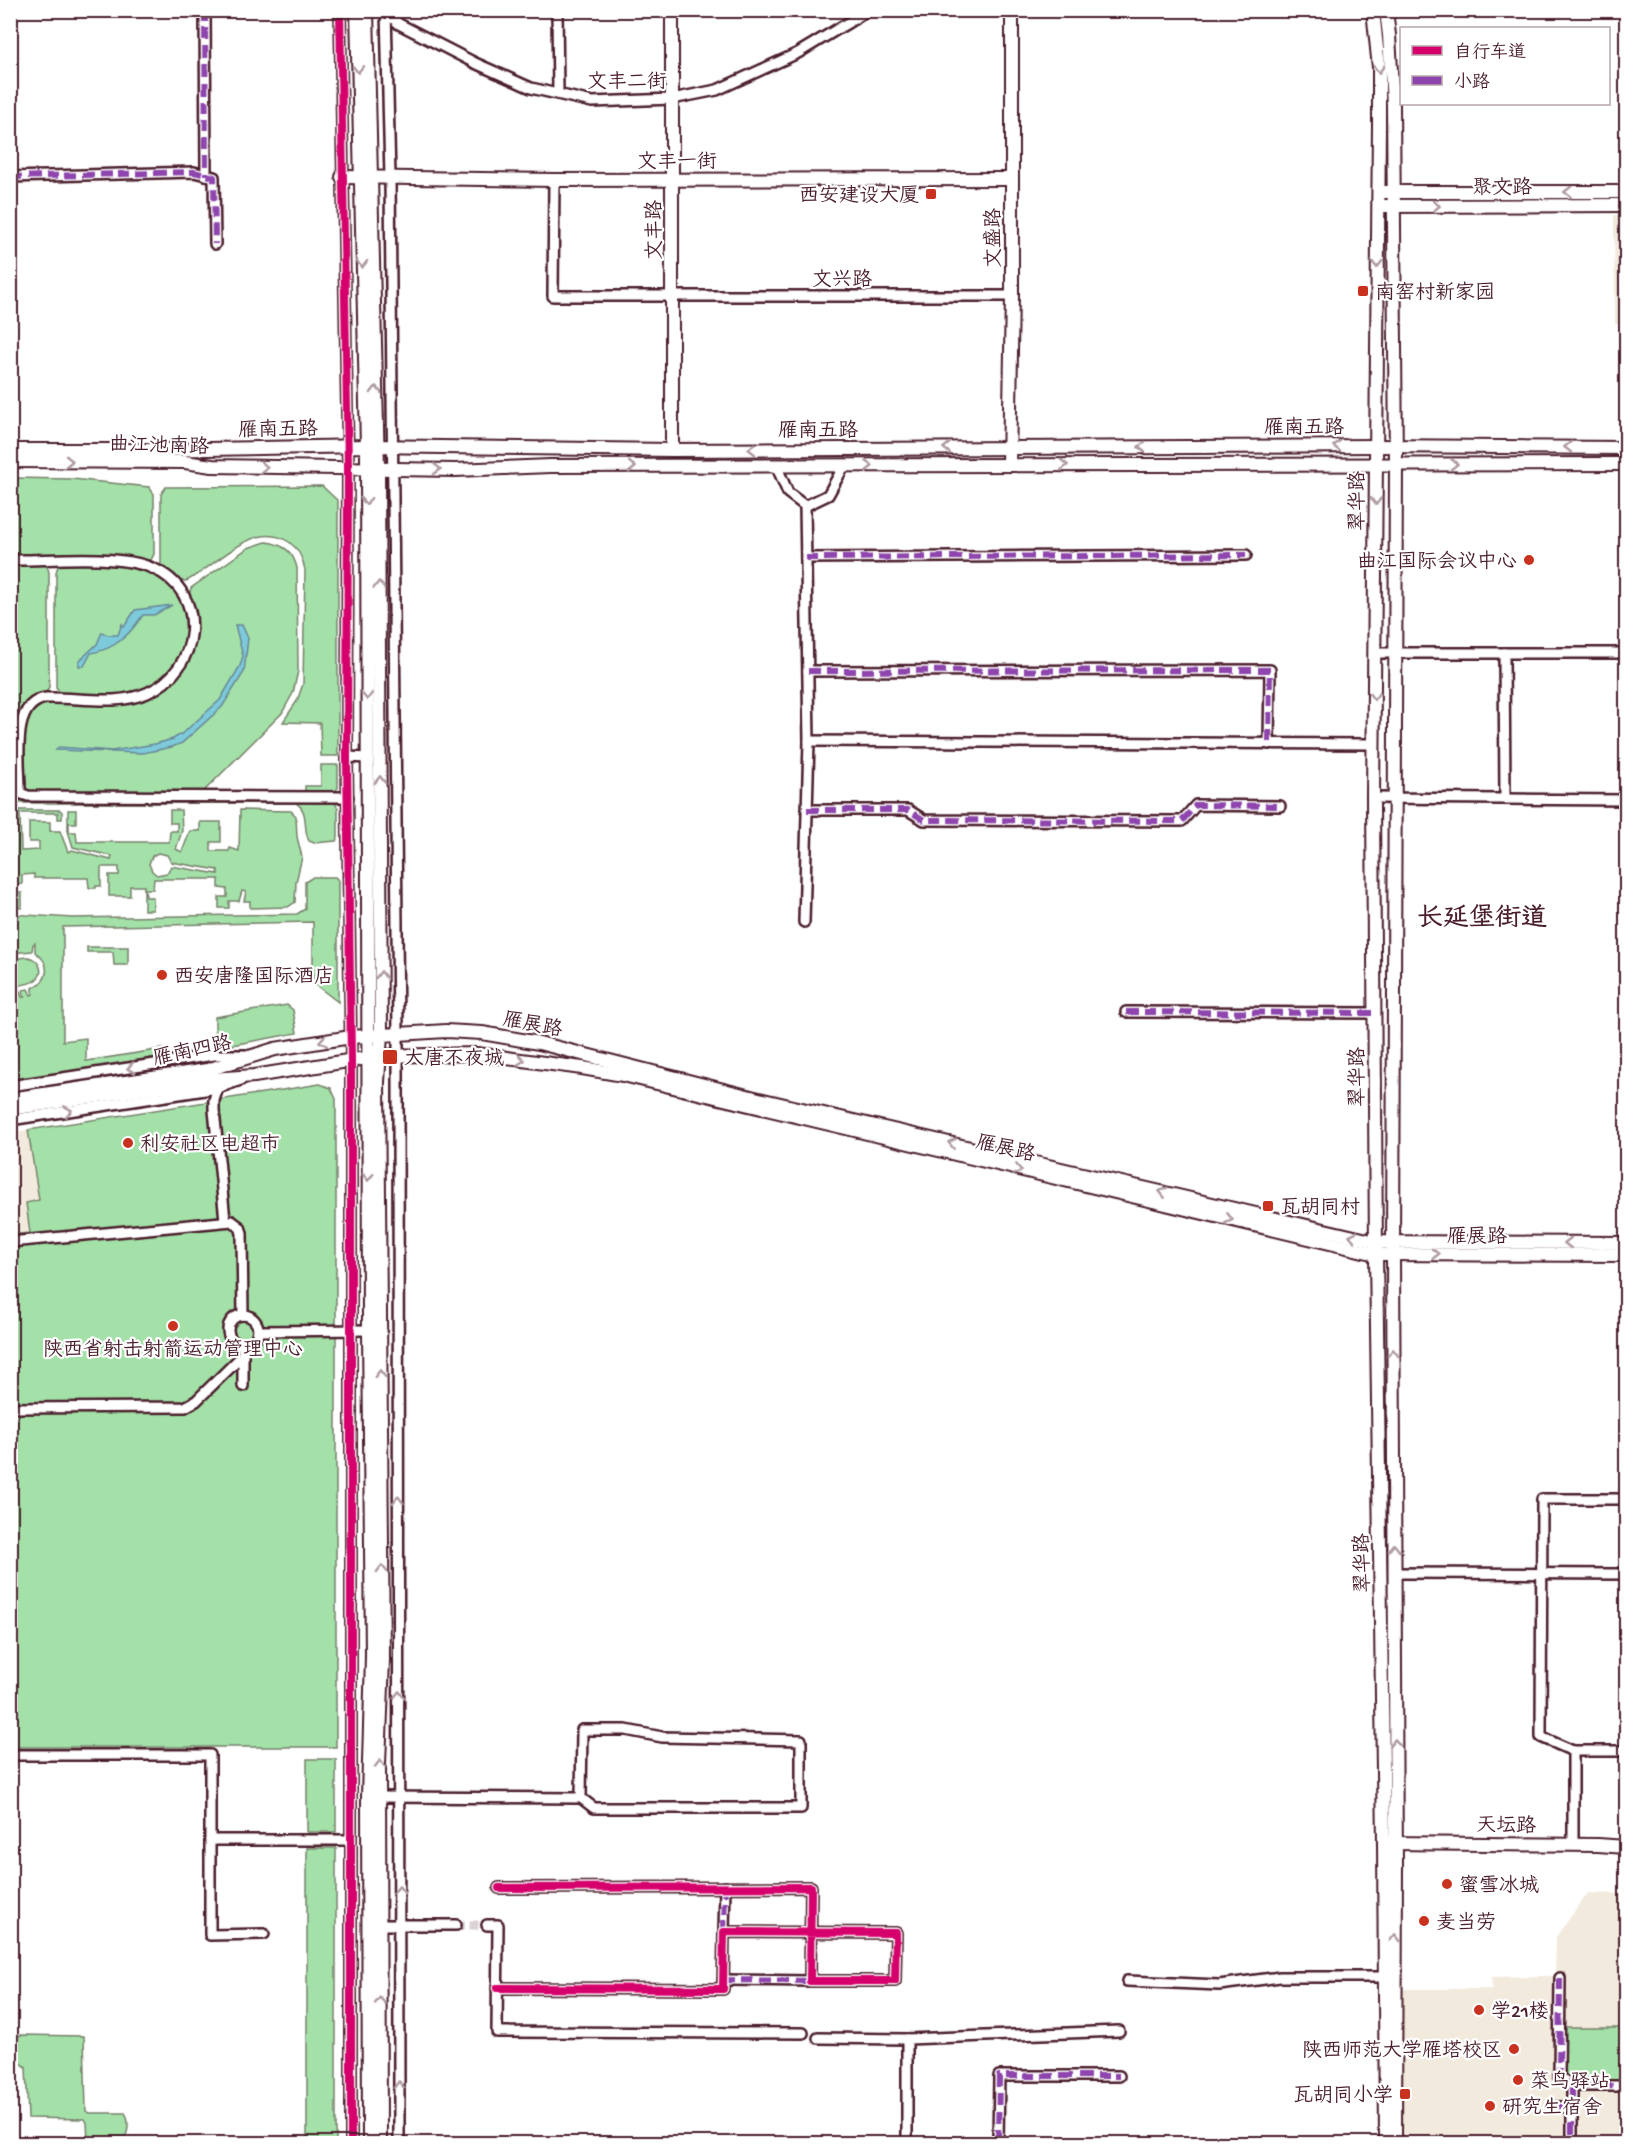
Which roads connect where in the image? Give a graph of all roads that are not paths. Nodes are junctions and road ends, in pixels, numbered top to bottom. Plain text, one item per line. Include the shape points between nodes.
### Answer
1 (205, 10) edge
2 (340, 10) edge
3 (357, 10) edge
4 (367, 10) edge
5 (557, 10) edge
6 (672, 10) edge
7 (1012, 10) edge
8 (1373, 10) edge
9 (1386, 10) edge
10 (386, 11) edge
11 (864, 12) edge
12 (558, 94) junction
13 (672, 99) junction
14 (206, 175) junction
15 (10, 177) edge
16 (342, 177) junction
17 (366, 178) junction
18 (390, 178) junction
19 (672, 179) junction
20 (1012, 179) junction
21 (554, 180) junction
22 (1378, 192) junction
23 (1393, 192) junction
24 (1626, 192) edge
25 (1626, 205) edge
26 (1378, 206) junction
27 (1393, 206) junction
28 (215, 244) dead end
29 (672, 296) junction
30 (1012, 296) junction
31 (1376, 446) junction
32 (347, 447) junction
33 (372, 447) junction
34 (392, 447) junction
35 (1009, 447) junction
36 (1395, 447) junction
37 (1626, 448) edge
38 (10, 450) edge
39 (672, 450) junction
40 (10, 461) edge
41 (1376, 464) junction
42 (1396, 464) junction
43 (1626, 464) edge
44 (1009, 465) junction
45 (777, 466) junction
46 (844, 466) junction
47 (348, 468) junction
48 (372, 468) junction
49 (392, 469) junction
50 (805, 506) junction
51 (1246, 555) dead end
52 (806, 558) junction
53 (19, 561) dead end
54 (1374, 653) junction
55 (1394, 653) junction
56 (1504, 653) junction
57 (1626, 653) edge
58 (808, 671) junction
59 (809, 741) junction
60 (1269, 744) junction
61 (1373, 744) junction
62 (395, 756) junction
63 (347, 757) junction
64 (374, 757) junction
65 (348, 797) junction
66 (1373, 798) junction
67 (1393, 798) junction
68 (1505, 798) junction
69 (1626, 800) edge
70 (1280, 806) dead end
71 (807, 810) junction
72 (804, 922) dead end
73 (1126, 1012) dead end
74 (1375, 1013) junction
75 (375, 1034) junction
76 (398, 1034) junction
77 (351, 1037) junction
78 (251, 1055) junction
79 (398, 1056) junction
80 (373, 1057) junction
81 (351, 1060) junction
82 (254, 1076) junction
83 (10, 1086) edge
84 (218, 1088) junction
85 (10, 1099) edge
86 (10, 1109) edge
87 (10, 1120) edge
88 (225, 1220) junction
89 (10, 1242) edge
90 (1626, 1243) edge
91 (1376, 1248) junction
92 (1393, 1248) junction
93 (1626, 1255) edge
94 (243, 1316) junction
95 (369, 1330) junction
96 (258, 1331) junction
97 (351, 1331) junction
98 (243, 1350) junction
99 (243, 1386) dead end
100 (10, 1408) edge
101 (1626, 1499) edge
102 (1394, 1573) junction
103 (1542, 1574) junction
104 (1626, 1574) edge
105 (1573, 1751) junction
106 (1626, 1751) edge
107 (10, 1755) edge
108 (374, 1797) junction
109 (399, 1797) junction
110 (581, 1798) junction
111 (210, 1840) junction
112 (351, 1840) junction
113 (1390, 1843) junction
114 (1573, 1844) junction
115 (1626, 1847) edge
116 (725, 1887) junction
117 (499, 1888) dead end
118 (380, 1925) junction
119 (399, 1925) junction
120 (456, 1925) tunnel mouth
121 (487, 1925) dead end
122 (724, 1932) junction
123 (810, 1932) junction
124 (264, 1934) dead end
125 (1384, 1977) junction
126 (1560, 1977) dead end
127 (723, 1980) junction
128 (810, 1981) junction
129 (1127, 1981) dead end
130 (497, 1988) junction
131 (1119, 2031) dead end
132 (803, 2033) dead end
133 (818, 2038) dead end
134 (906, 2039) junction
135 (1119, 2076) dead end
136 (1572, 2086) junction
137 (1626, 2086) edge
138 (1557, 2107) dead end
139 (1572, 2107) junction
140 (998, 2141) dead end
141 (351, 2144) edge
142 (369, 2144) edge
143 (380, 2144) edge
144 (399, 2144) edge
145 (907, 2144) edge
146 (1386, 2144) edge
147 (1395, 2144) edge
148 (1572, 2144) edge

1 - 14 street
2 - 16 street
3 -> 17 main road
4 - 17 main road
5 - 12 street
6 - 13 main road, 文丰路
7 - 20 main road, 文盛路
8 -> 22 main road, 翠华路 via 1379,68
9 - 23 main road, 翠华路
10 - 12 street, 文丰二街 via 399,24 476,63 531,88
10 - 18 street
11 - 13 street, 文丰二街 via 798,53 717,90
12 - 13 street, 文丰二街 via 592,102
13 - 19 main road, 文丰路
14 - 15 street via 194,172
14 - 28 street via 214,177
16 - 17 main road, 文丰一街
16 - 32 street
17 - 18 main road, 文丰一街
17 - 33 main road
18 - 21 main road, 文丰一街
18 - 34 street
19 - 20 main road, 文丰一街
19 - 21 main road, 文丰一街
19 - 29 main road, 文丰路
20 - 30 main road, 文盛路
21 - 29 street, 文兴路 via 553,296
22 - 23 main road, 聚文路
22 - 26 main road, 翠华路
24 -> 23 main road, 聚文路
23 - 27 main road, 翠华路
27 -> 25 main road, 聚文路
26 - 27 main road, 聚文路
26 -> 31 main road, 翠华路
27 - 36 main road, 翠华路
29 - 30 street, 文兴路
29 - 39 main road, 文丰路
30 - 35 main road, 文盛路
31 -> 35 main road, 雁南五路
31 - 36 main road, 雁南五路
31 - 41 main road, 翠华路
32 - 33 main road, 雁南五路
32 - 38 main road, 雁南五路
32 - 47 street
33 - 34 main road, 雁南五路
33 - 48 main road
34 - 39 main road, 雁南五路
34 - 49 street
35 -> 39 main road, 雁南五路
35 - 44 main road, 文盛路
37 -> 36 main road, 雁南五路
36 - 42 main road, 翠华路
40 -> 47 main road, 曲江池南路
41 - 42 main road, 雁南五路
44 -> 41 main road, 雁南五路
41 -> 54 main road, 翠华路
42 -> 43 main road, 雁南五路
42 - 55 main road, 翠华路
46 -> 44 main road, 雁南五路
45 - 46 main road, 雁南五路
49 -> 45 main road, 雁南五路
45 - 50 street via 788,493
46 - 50 street via 828,495
47 - 48 main road, 曲江池南路
47 - 63 street
48 - 49 main road, 雁南五路
48 - 64 main road
49 - 62 street
50 - 52 street
51 - 52 street
52 - 58 street
53 - 65 street via 120,561 152,567 181,590 192,626 190,645 182,663 154,690 127,699 46,698 29,705 21,728 22,794
54 - 55 street
54 -> 61 main road, 翠华路
55 - 56 street
55 - 67 main road, 翠华路
56 - 57 street
56 - 68 street
58 - 59 street
58 - 60 street via 1270,670
59 - 60 street
59 - 71 street
60 - 61 street
61 - 66 main road, 翠华路
62 - 64 street
62 - 76 street
63 - 64 street
63 - 65 street
64 - 75 main road
65 - 77 street
66 - 67 street
66 - 74 main road, 翠华路
67 - 68 street
67 - 92 main road, 翠华路
68 - 69 street
70 - 71 street via 1196,805 1182,821 924,820 908,810
71 - 72 street
73 - 74 street
74 - 91 main road, 翠华路
75 - 76 main road, 雁展路
75 - 77 main road, 雁南四路
75 - 80 main road
76 - 79 street
91 -> 76 main road, 雁展路 via 539,1042 482,1033
77 -> 78 main road, 雁南四路
77 - 81 street
78 -> 83 street via 214,1055
78 - 85 main road, 雁南四路 via 207,1070
79 - 80 main road, 雁展路
79 -> 91 main road, 雁展路 via 477,1054 623,1075
109 -> 79 street
80 - 81 main road, 雁南四路
80 -> 95 main road
108 -> 80 main road via 383,1659
81 - 82 main road, 雁南四路
81 - 97 street
82 - 84 street
82 - 86 main road, 雁南四路
87 -> 84 street
84 - 88 street via 214,1110
88 - 89 street
88 - 94 street via 235,1222 242,1233
90 -> 92 main road, 雁展路
91 - 92 main road, 雁展路
91 - 113 main road, 翠华路
92 -> 93 main road, 雁展路
102 -> 92 main road, 翠华路
94 - 96 street via 253,1320
94 - 98 street via 232,1320 227,1330
95 - 97 street
95 - 108 main road
96 - 97 street
96 - 98 street
97 - 112 street
98 - 99 street
98 - 100 street via 196,1401 185,1407
101 - 103 street via 1542,1498
102 - 103 street
113 -> 102 main road, 翠华路
103 - 104 street
103 - 105 street via 1541,1737
105 - 106 street
105 - 114 street
107 - 111 street via 210,1755
108 - 109 street
108 - 118 main road
108 - 142 main road
109 - 110 street
119 -> 109 street
110 - 110 street via 594,1808 801,1808 801,1740 662,1737 626,1730 582,1730
111 - 112 street
111 - 124 street via 210,1935
112 - 141 street
113 - 114 main road, 天坛路
113 - 125 main road, 翠华路
147 -> 113 main road, 翠华路
114 - 115 main road, 天坛路
116 - 117 street
116 - 122 street
116 - 123 street via 811,1887
118 - 119 street
143 -> 118 main road
119 - 120 street
144 -> 119 street
121 - 130 street via 498,1925
122 - 123 street
122 - 127 street
123 - 128 street
123 - 128 street via 896,1933 896,1981
125 - 129 street via 1280,1977 1219,1985
125 - 146 main road, 翠华路
126 - 136 street via 1559,2078
127 - 128 street
127 - 130 street via 723,1989
130 - 132 street via 497,2032
131 - 134 street
133 - 134 street
134 - 145 street
135 - 140 street via 999,2076
136 - 137 street
136 - 139 street
138 - 139 street
139 - 148 street

